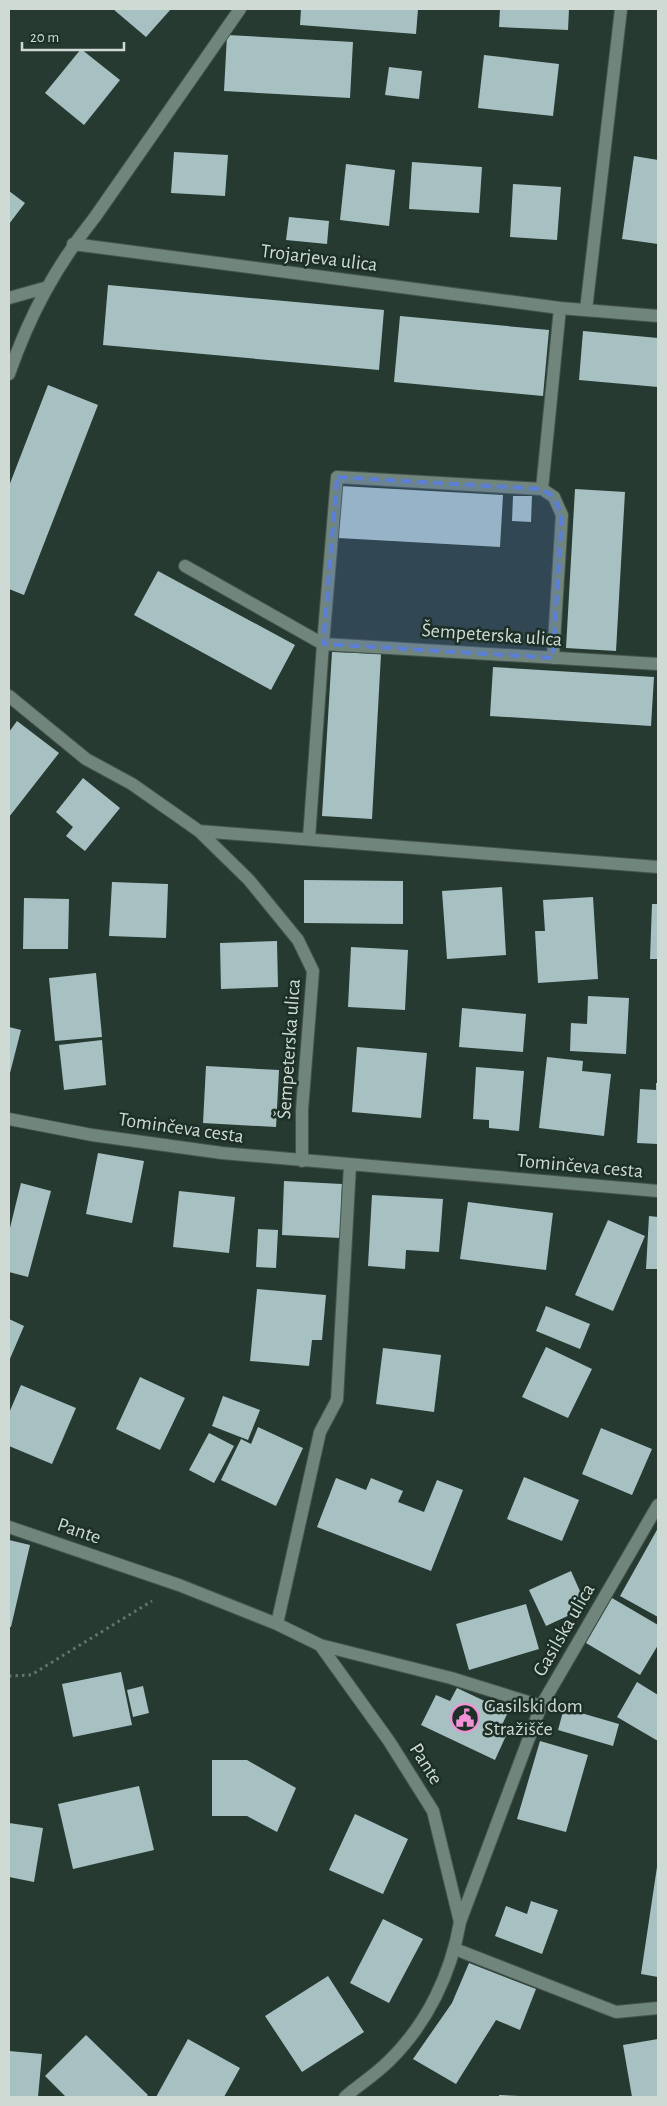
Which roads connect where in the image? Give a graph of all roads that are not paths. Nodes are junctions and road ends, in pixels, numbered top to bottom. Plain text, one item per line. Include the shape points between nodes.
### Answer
1 (240, 9) edge
2 (621, 9) edge
3 (73, 244) junction
4 (48, 287) junction
5 (9, 298) edge
6 (560, 308) junction
7 (586, 310) junction
8 (658, 316) edge
9 (9, 374) edge
10 (542, 488) junction
11 (185, 566) dead end
12 (323, 644) junction
13 (554, 658) junction
14 (658, 664) edge
15 (9, 696) edge
16 (199, 830) junction
17 (309, 838) junction
18 (658, 867) edge
19 (9, 1119) edge
20 (302, 1161) junction
21 (350, 1165) junction
22 (658, 1191) edge
23 (658, 1505) edge
24 (9, 1527) edge
25 (277, 1624) junction
26 (320, 1645) junction
27 (541, 1706) junction
28 (460, 1922) junction
29 (455, 1949) junction
30 (658, 2008) edge
31 (345, 2097) edge

1 - 3 street
2 - 7 street
3 - 4 street
3 - 6 street, Trojarjeva ulica
4 - 5 street
4 - 9 street via 26,327
6 - 7 street, Trojarjeva ulica
6 - 10 street
7 - 8 street, Trojarjeva ulica
10 - 12 street via 336,477
10 - 13 street via 554,497 562,515
11 - 12 street, Šempeterska ulica
12 - 13 street, Šempeterska ulica
12 - 17 street
13 - 14 street, Šempeterska ulica
15 - 16 street, Šempeterska ulica via 86,759 132,784
16 - 17 street
16 - 20 street, Šempeterska ulica via 248,880 298,940 313,971 302,1110
17 - 18 street
19 - 20 street, Tominčeva cesta via 92,1135
20 - 21 street, Tominčeva cesta
21 - 22 street, Tominčeva cesta
21 - 25 street via 337,1400 320,1432
23 - 27 street, Gasilska ulica
24 - 25 street, Pante via 179,1585
25 - 26 street, Pante
26 - 27 street, Pante via 451,1678
26 - 28 street, Pante via 389,1741 433,1811
27 - 28 street, Gasilska ulica
28 - 29 street, Gasilska ulica
29 - 30 street via 616,2012
29 - 31 street, Gasilska ulica via 427,2015 390,2060

